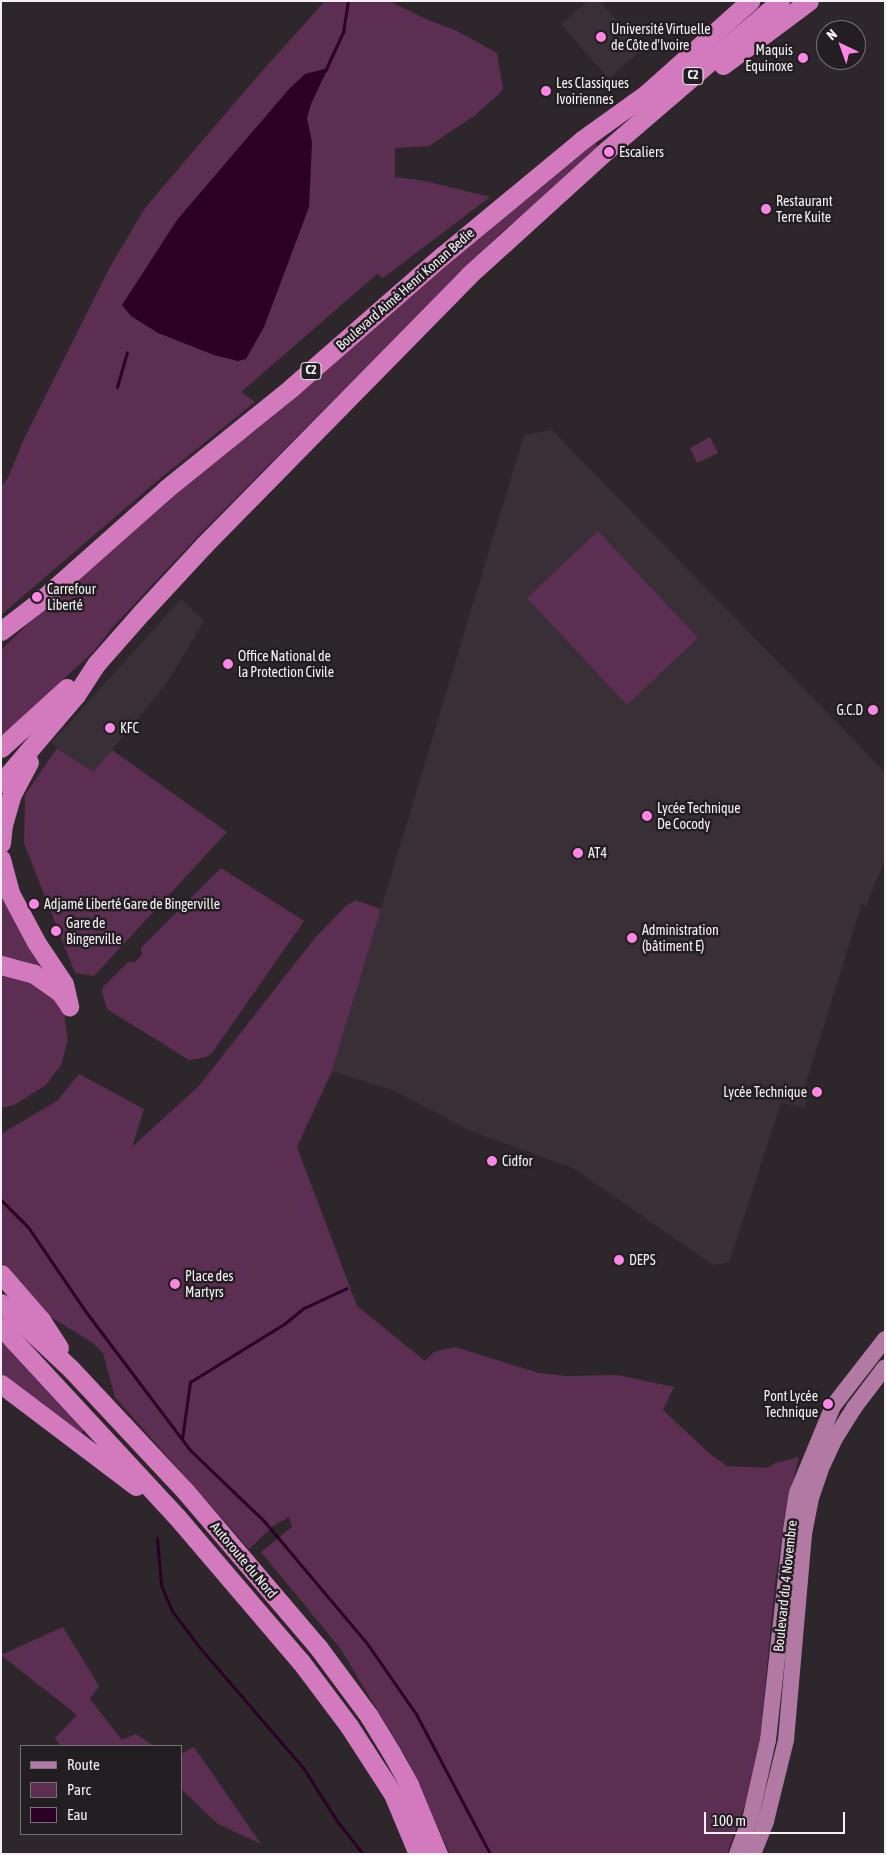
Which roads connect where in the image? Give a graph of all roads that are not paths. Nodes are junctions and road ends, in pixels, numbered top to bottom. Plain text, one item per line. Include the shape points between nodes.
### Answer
1 (732, 1) edge
2 (750, 1) edge
3 (780, 1) edge
4 (809, 1) edge
5 (582, 140) junction
6 (607, 150) junction
7 (40, 601) junction
8 (1, 631) edge
9 (121, 635) junction
10 (1, 642) edge
11 (46, 729) junction
12 (1, 748) edge
13 (1, 783) edge
14 (1, 842) edge
15 (1, 859) edge
16 (1, 965) edge
17 (1, 1274) edge
18 (1, 1303) edge
19 (1, 1327) edge
20 (885, 1339) edge
21 (885, 1367) edge
22 (71, 1369) junction
23 (1, 1384) edge
24 (177, 1517) junction
25 (438, 1853) edge
26 (418, 1854) edge
27 (737, 1854) edge
28 (753, 1854) edge

1 - 5 highway, C2
2 - 5 highway, Boulevard Aimé Henri Konan Bedie / C2 via 646,94
3 - 6 highway, C2
4 - 6 highway
5 - 7 highway, Boulevard Aimé Henri Konan Bedie / C2 via 442,256 291,388 166,489
6 - 9 highway, C2 via 469,275 204,545
7 - 8 highway
7 - 10 highway
9 - 11 highway
9 - 12 highway via 42,713
11 - 13 highway
11 - 14 highway via 12,794
15 - 16 highway via 10,893 36,942 64,984 69,1006 60,992 34,974
17 - 22 highway via 41,1320
18 - 22 highway, Autoroute du Nord
19 - 24 highway, Autoroute du Nord
20 - 27 main road, Boulevard du 4 Novembre via 833,1406 797,1493 790,1530 768,1740 756,1800
21 - 28 main road, Boulevard du 4 Novembre via 834,1440 811,1498 804,1534 786,1740 766,1821
22 - 25 highway, Autoroute du Nord via 186,1492 346,1683 400,1768
23 - 24 highway
24 - 26 highway, Autoroute du Nord via 350,1726 393,1794

